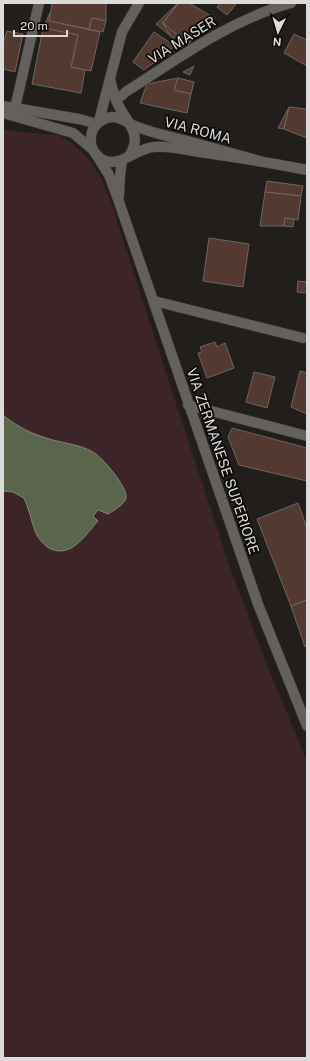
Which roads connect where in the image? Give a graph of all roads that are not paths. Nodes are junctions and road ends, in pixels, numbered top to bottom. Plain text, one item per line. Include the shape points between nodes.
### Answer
1 (39, 3) edge
2 (131, 3) edge
3 (139, 3) edge
4 (290, 3) edge
5 (122, 32) junction
6 (110, 77) junction
7 (116, 100) junction
8 (3, 106) edge
9 (15, 108) junction
10 (3, 113) edge
11 (98, 123) junction
12 (129, 123) junction
13 (95, 152) junction
14 (126, 158) junction
15 (260, 161) junction
16 (307, 170) edge
17 (119, 202) junction
18 (154, 301) junction
19 (303, 338) dead end
20 (188, 405) junction
21 (307, 436) edge
22 (307, 726) edge

1 - 9 street
2 - 5 street
3 - 5 street
4 - 7 street, VIA MASER via 269,9 226,29
5 - 6 street
6 - 7 street
6 - 11 street
7 - 12 street
8 - 9 street, VIA ROMA
9 - 11 street, VIA ROMA
10 - 13 street, VIA ROMA via 73,133
11 - 12 street, VIA ROMA via 105,118 118,117
11 - 13 street via 93,129 90,142
12 - 14 street via 136,136 134,150
12 - 15 street, VIA ROMA via 162,135
13 - 14 street, VIA ROMA via 109,162
13 - 17 street, VIA ZERMANESE SUPERIORE via 109,175
14 - 15 street, VIA ROMA via 148,148 164,146
14 - 17 street, VIA ZERMANESE SUPERIORE via 120,176
15 - 16 street, VIA ROMA
17 - 18 street, VIA ZERMANESE SUPERIORE
18 - 19 street
18 - 20 street, VIA ZERMANESE SUPERIORE
20 - 21 street
20 - 22 street, VIA ZERMANESE SUPERIORE via 258,604

